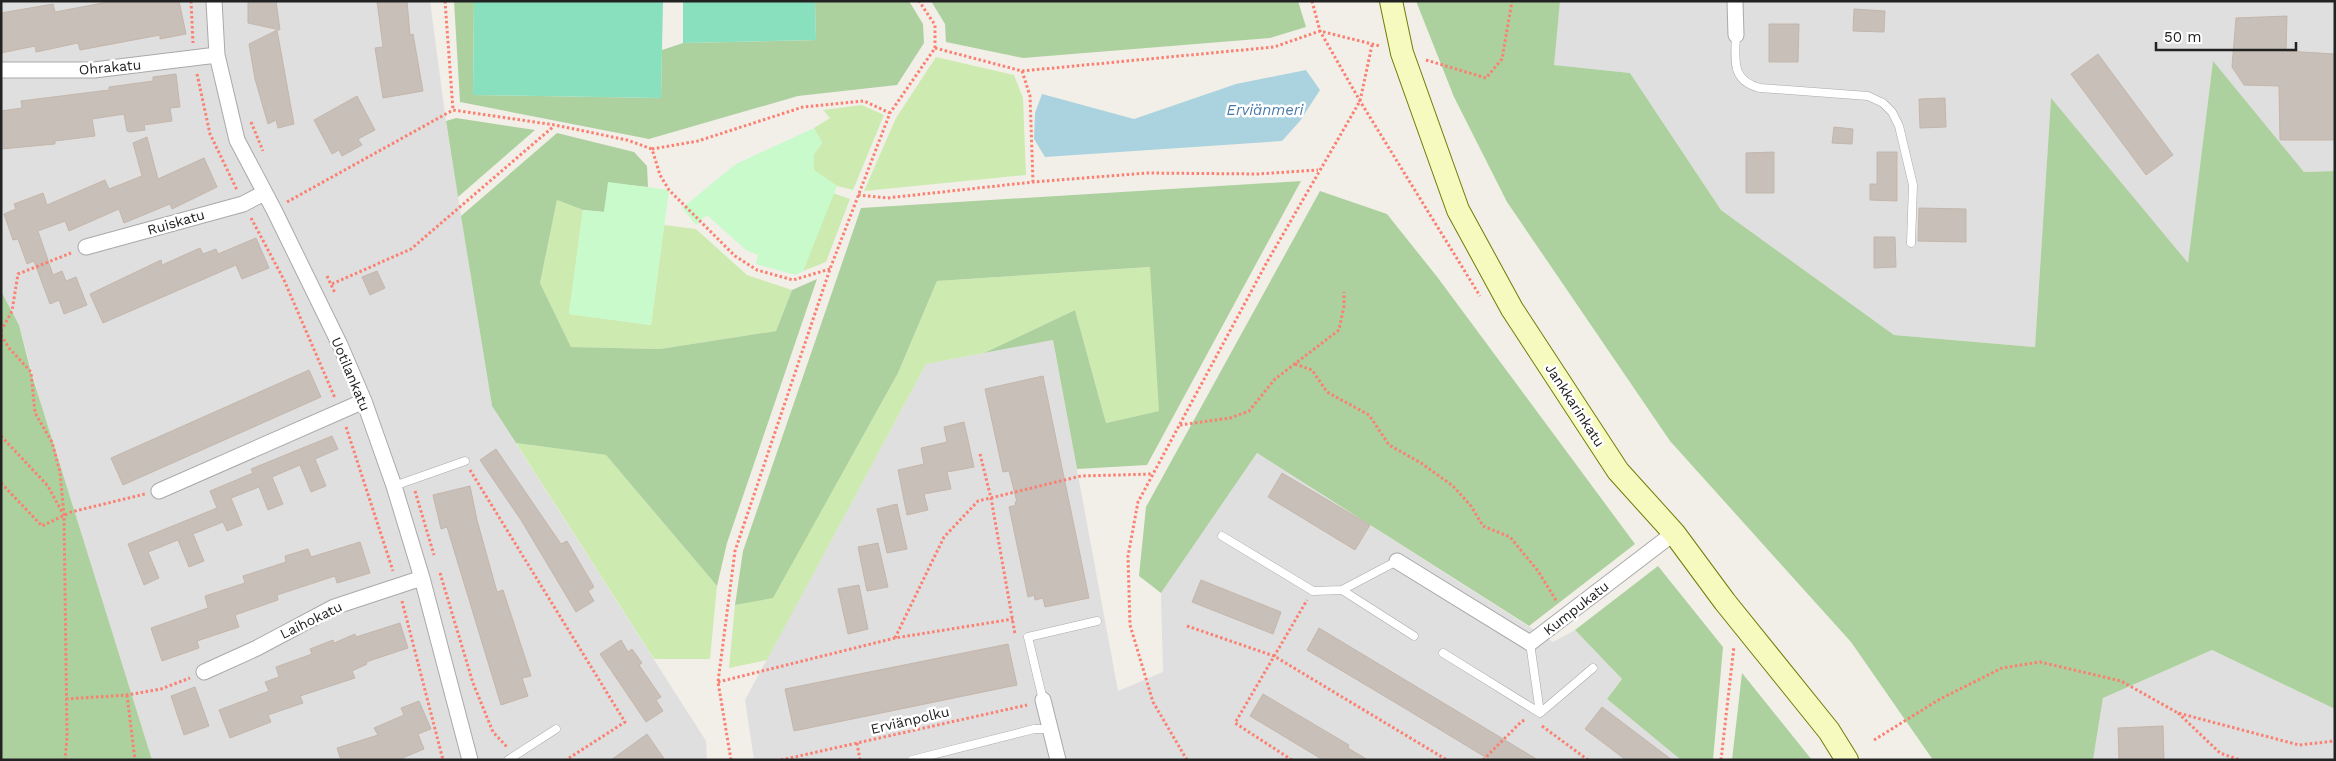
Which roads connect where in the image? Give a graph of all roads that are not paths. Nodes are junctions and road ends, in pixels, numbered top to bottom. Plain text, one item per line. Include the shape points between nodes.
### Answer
1 (214, 1) edge
2 (1391, 1) edge
3 (1736, 1) edge
4 (1736, 35) joint
5 (218, 54) junction
6 (1, 70) edge
7 (264, 193) junction
8 (1911, 243) dead end
9 (86, 247) road end
10 (364, 401) junction
11 (464, 461) road end
12 (394, 486) junction
13 (159, 491) road end
14 (1674, 533) junction
15 (1222, 536) dead end
16 (1397, 561) joint
17 (422, 578) junction
18 (1342, 590) junction
19 (1096, 621) dead end
20 (1414, 636) dead end
21 (1530, 643) junction
22 (1443, 653) dead end
23 (1593, 668) dead end
24 (204, 672) road end
25 (1043, 700) joint
26 (1540, 713) junction
27 (556, 729) dead end
28 (1049, 729) junction
29 (471, 759) edge
30 (508, 760) edge
31 (912, 760) edge
32 (1058, 760) edge
33 (1847, 760) edge

1 - 5 street, Uotilankatu
2 - 14 street, Jankkarinkatu via 1402,53 1458,210 1512,309 1612,463
3 - 4 street
4 - 8 lane via 1735,62 1739,77 1749,85 1868,96 1884,103 1892,112 1899,126 1913,185
5 - 6 street, Ohrakatu via 94,70
5 - 7 street, Uotilankatu via 237,140
7 - 9 street, Ruiskatu via 243,204
7 - 10 street, Uotilankatu via 340,345
10 - 12 street, Uotilankatu
10 - 13 street
11 - 12 lane
12 - 17 street, Uotilankatu
14 - 21 street, Kumpukatu
14 - 33 street, Jankkarinkatu via 1829,731
15 - 18 lane via 1313,591
16 - 18 lane
16 - 21 street, Kumpukatu
17 - 24 street, Laihokatu via 334,606 257,648
17 - 29 street, Uotilankatu
18 - 20 lane
19 - 25 lane via 1028,637
21 - 26 lane
22 - 26 lane
23 - 26 lane
25 - 28 street
27 - 30 lane
28 - 31 lane via 1034,729
28 - 32 street

